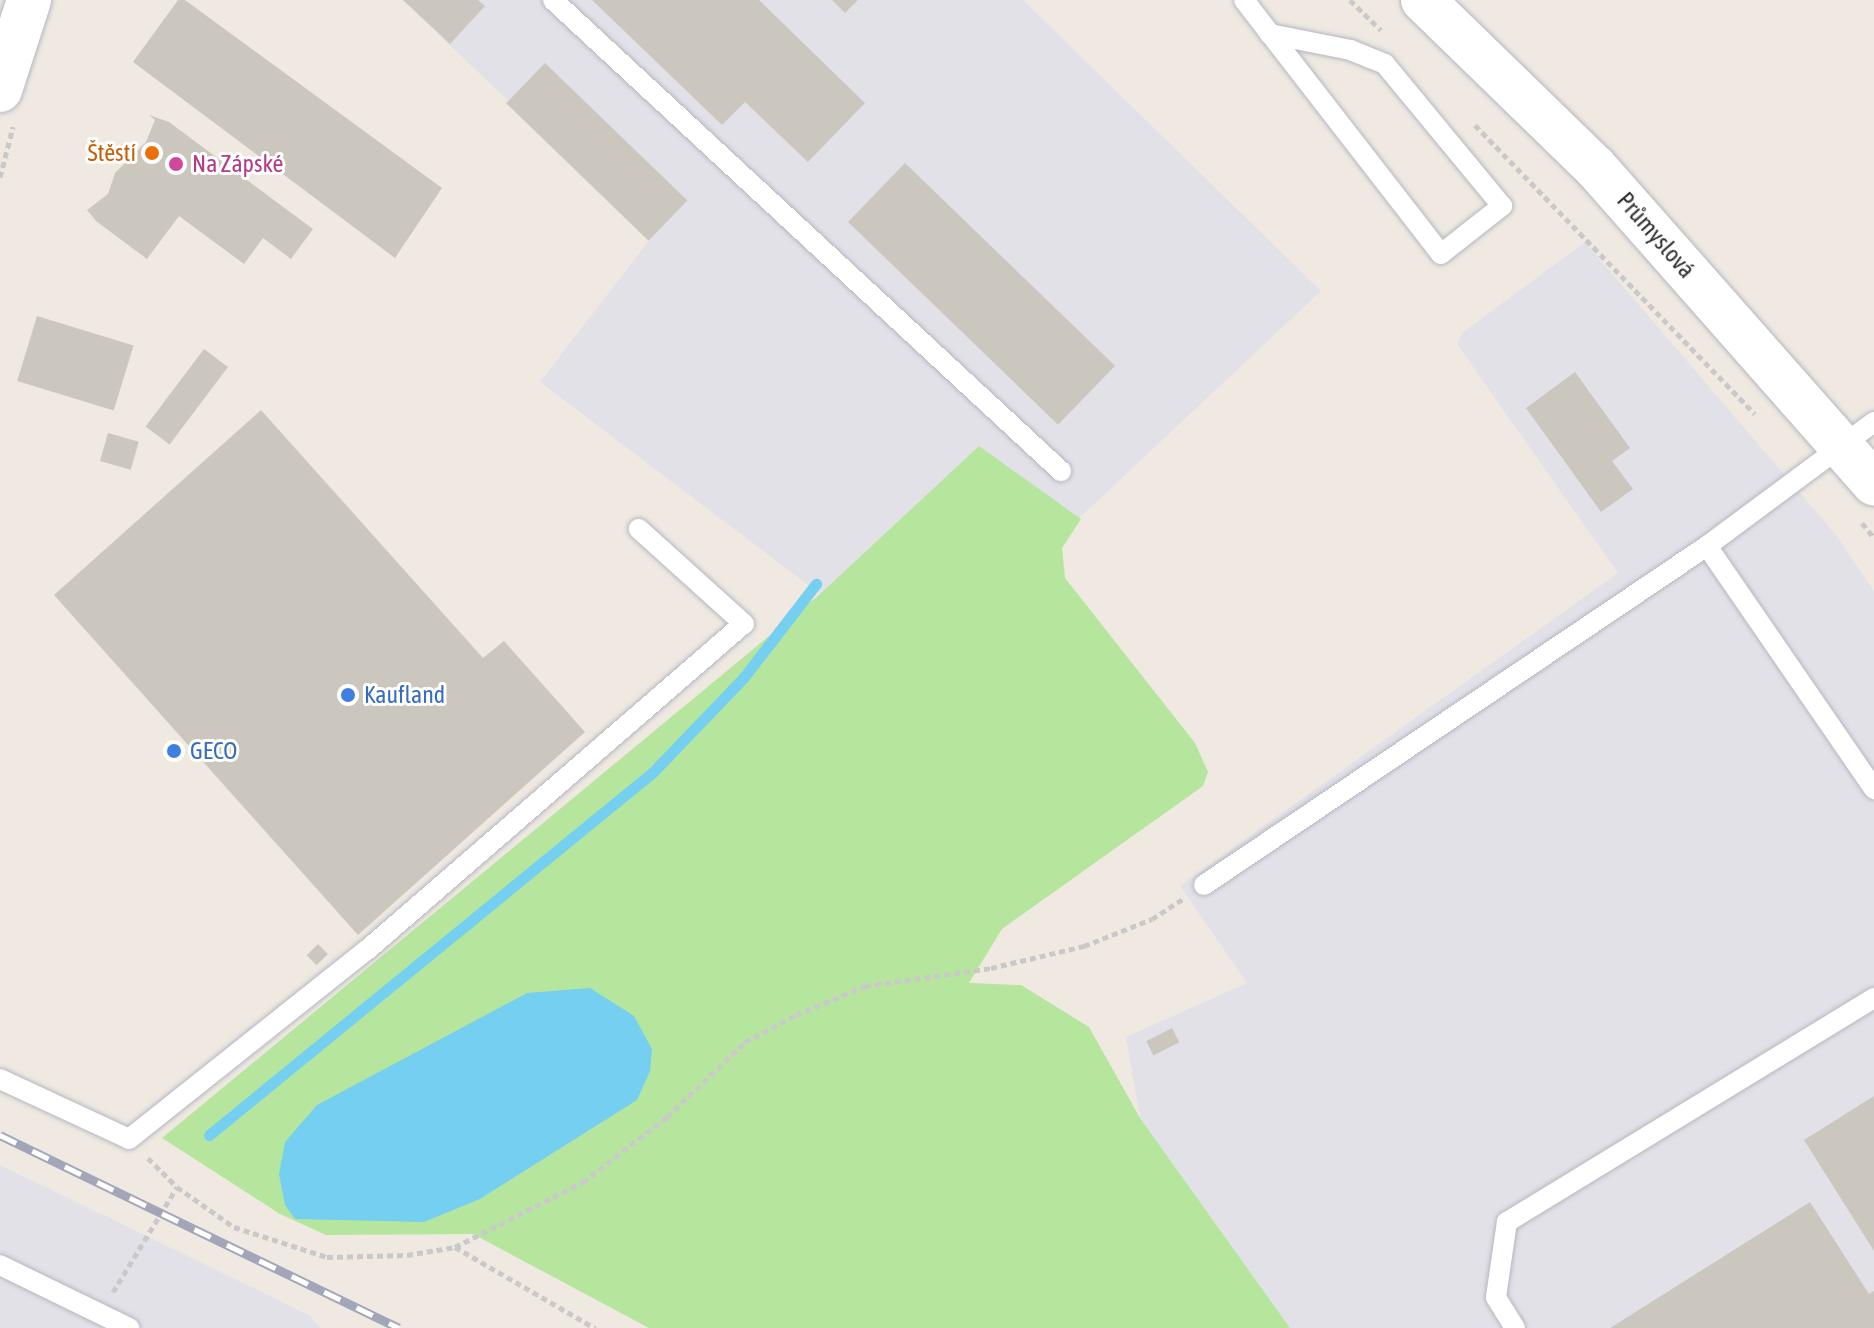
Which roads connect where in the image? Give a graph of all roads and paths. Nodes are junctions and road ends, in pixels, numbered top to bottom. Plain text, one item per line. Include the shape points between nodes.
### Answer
1 (29, 0) edge
2 (553, 0) edge
3 (1244, 0) edge
4 (1350, 0) edge
5 (1423, 0) edge
6 (1383, 33) dead end
7 (1270, 34) junction
8 (0, 90) edge
9 (1470, 119) dead end
10 (1757, 417) dead end
11 (1858, 433) edge
12 (1061, 471) dead end
13 (1874, 484) edge
14 (639, 529) dead end
15 (1707, 546) junction
16 (1874, 789) edge
17 (1204, 885) joint
18 (1874, 998) edge
19 (0, 1079) edge
20 (129, 1139) junction
21 (177, 1187) junction
22 (455, 1247) junction
23 (0, 1265) edge
24 (102, 1315) junction
25 (129, 1328) edge
26 (595, 1328) edge
27 (1515, 1328) edge

1 - 8 main road
2 - 12 lane
3 - 7 lane
4 - 6 path
5 - 11 main road, Průmyslová
7 - 7 lane via 1441,254 1502,206 1385,64 1351,50
9 - 10 path
11 - 13 main road, Průmyslová
11 - 15 lane
14 - 20 lane via 744,624 367,950
15 - 16 lane
15 - 17 lane
17 - 22 path via 1152,919 1084,946 991,968 865,986 796,1015 745,1042 667,1117 583,1182
18 - 27 lane via 1507,1222 1496,1297
19 - 20 lane
20 - 21 path
21 - 22 path via 234,1227 327,1257 407,1255
21 - 24 path via 131,1257
22 - 26 path
23 - 24 lane
24 - 25 lane

